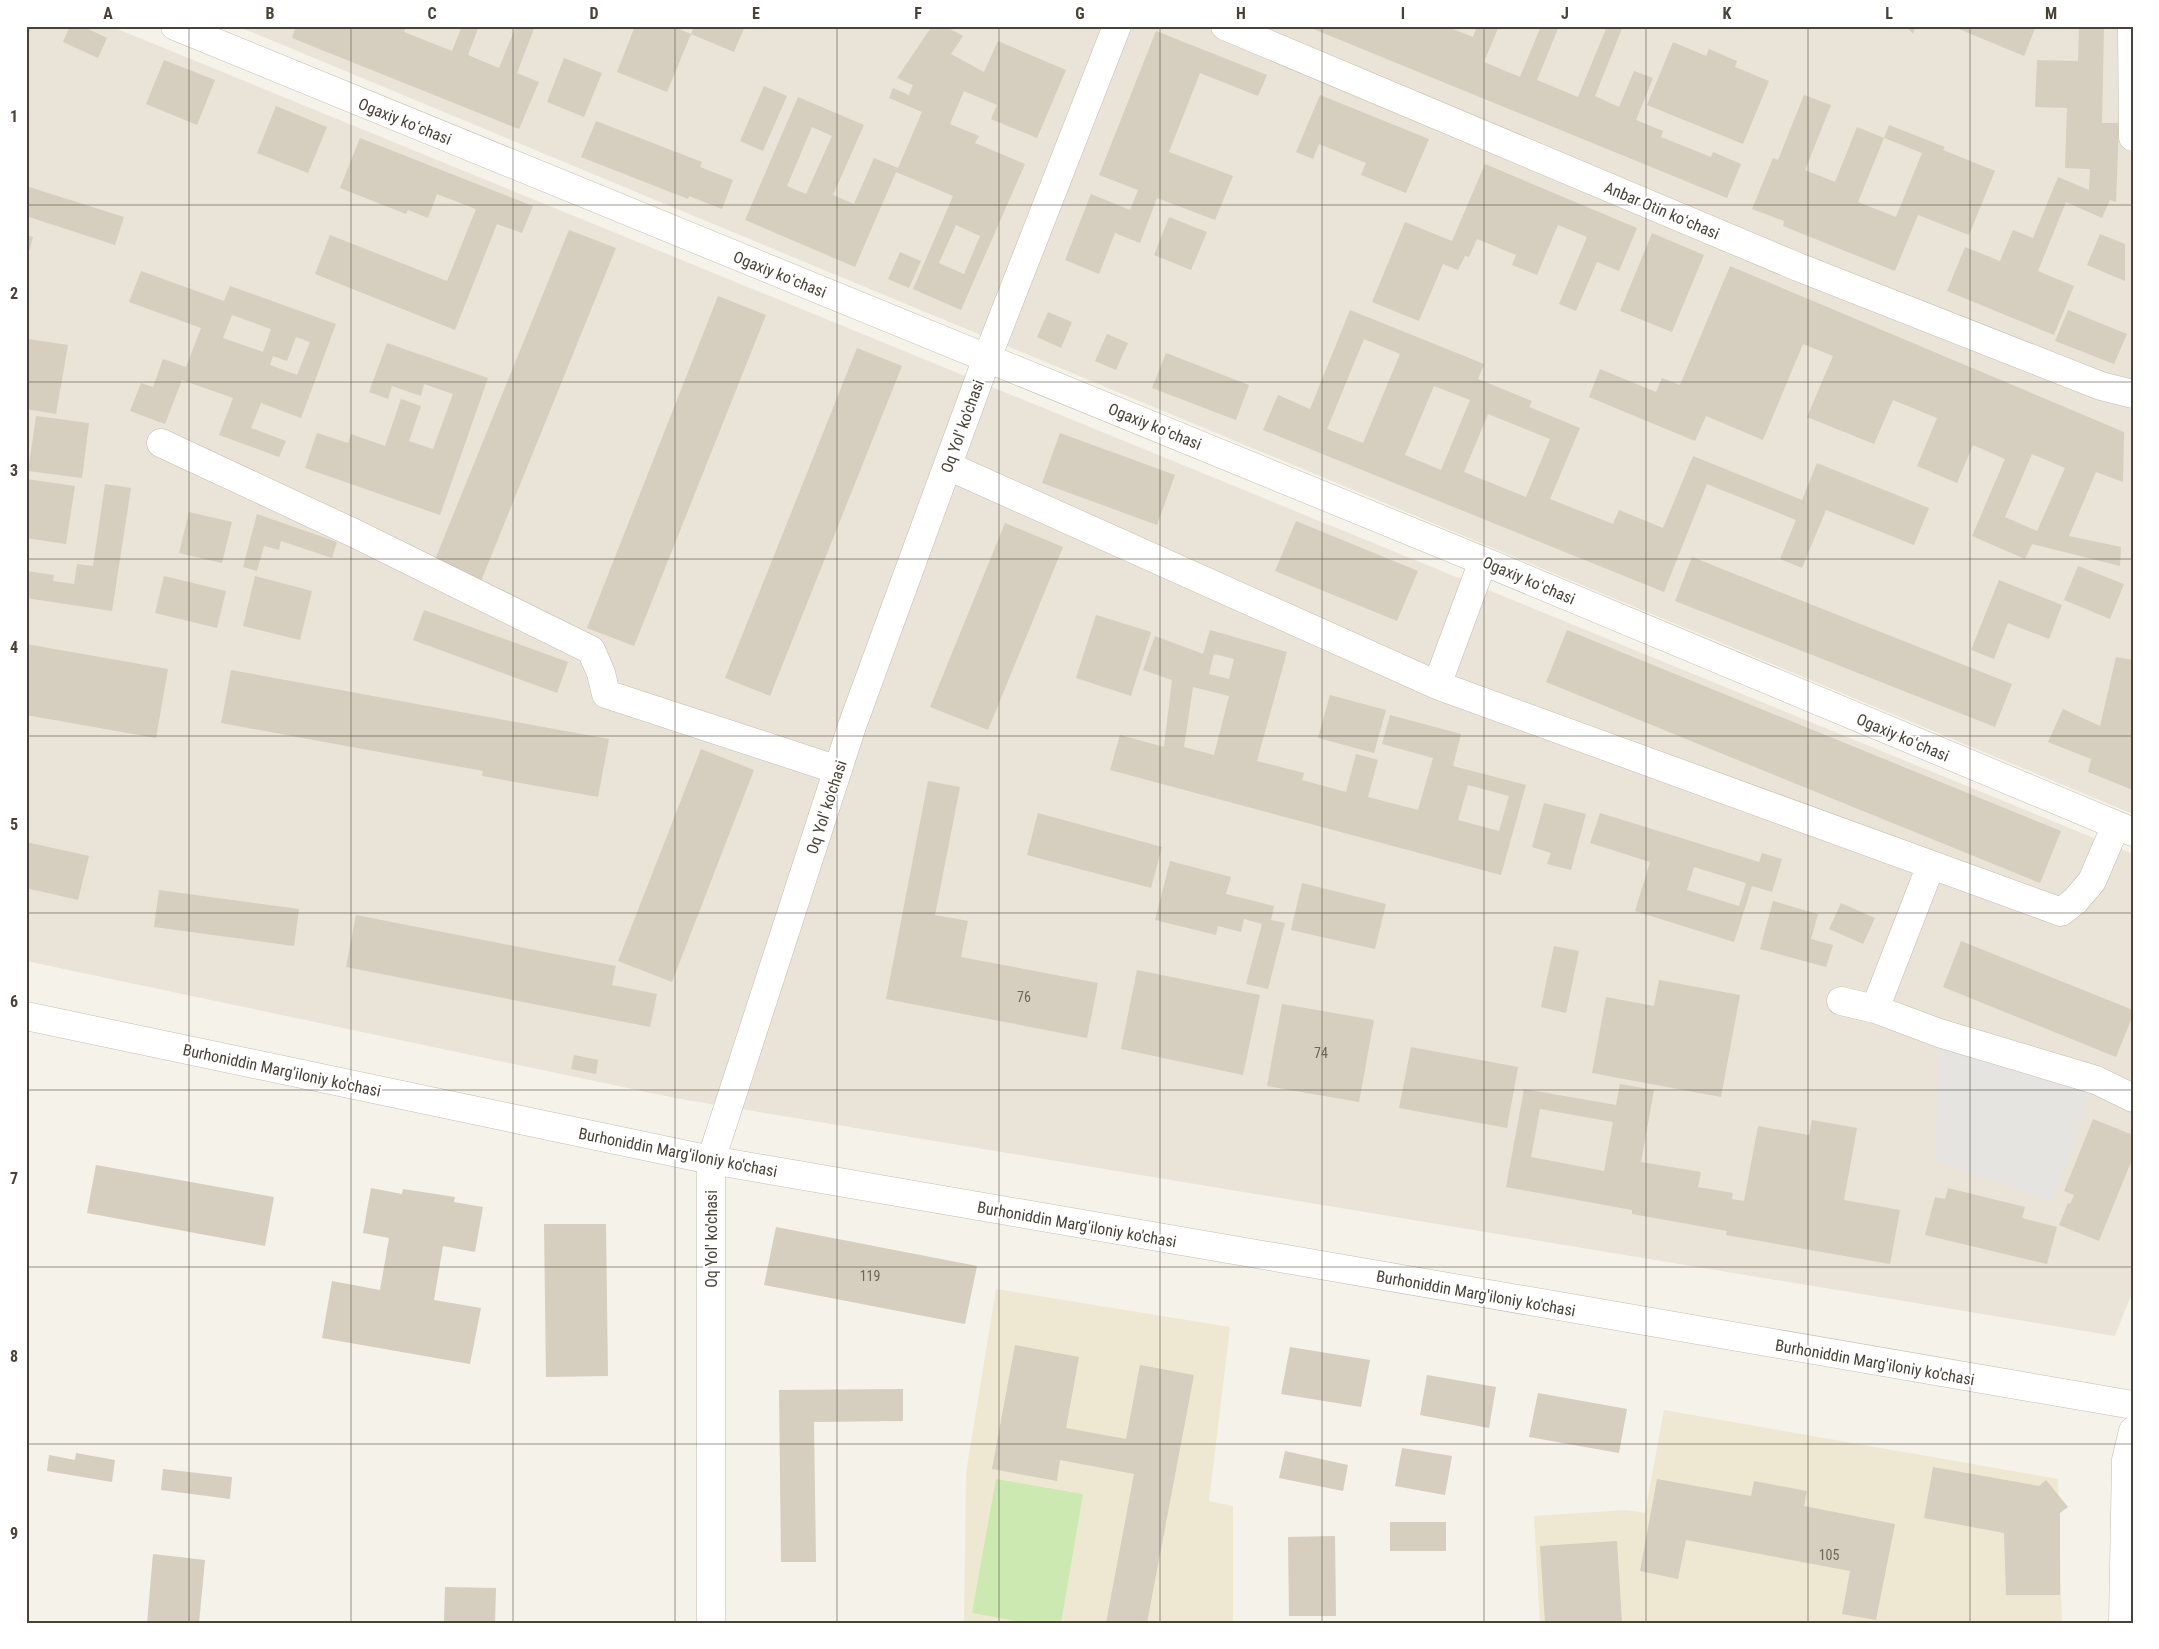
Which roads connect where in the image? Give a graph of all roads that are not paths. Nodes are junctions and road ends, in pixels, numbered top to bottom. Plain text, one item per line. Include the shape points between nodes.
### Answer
1 (175, 26) edge
2 (1117, 26) edge
3 (1225, 26) edge
4 (2132, 26) edge
5 (2133, 137) edge
6 (987, 358) junction
7 (2133, 394) edge
8 (161, 442) dead end
9 (948, 466) junction
10 (1483, 561) junction
11 (1437, 685) junction
12 (838, 770) junction
13 (2124, 829) edge
14 (1931, 865) junction
15 (1841, 1001) dead end
16 (1874, 1009) junction
17 (26, 1016) edge
18 (2133, 1098) edge
19 (710, 1160) junction
20 (2133, 1405) edge
21 (2133, 1431) edge
22 (711, 1623) edge
23 (2123, 1623) edge

1 - 6 street, Ogaxiy koʻchasi
2 - 6 street, Oq Yol' ko'chasi
3 - 7 street, Anbar Otin koʻchasi via 1798,267 2101,386
4 - 5 street
6 - 9 street, Oq Yol' ko'chasi
6 - 10 street, Ogaxiy koʻchasi
8 - 12 street via 591,650 606,694
9 - 11 street
9 - 12 street, Oq Yol' ko'chasi
10 - 11 street
10 - 13 street, Ogaxiy koʻchasi
11 - 14 street
12 - 19 street, Oq Yol' ko'chasi
13 - 14 street via 2092,881 2061,912
14 - 16 street
15 - 16 street
16 - 18 street via 1938,1033 2096,1080
17 - 19 street, Burhoniddin Marg'iloniy ko'chasi
19 - 20 street, Burhoniddin Marg'iloniy ko'chasi
19 - 22 street, Oq Yol' ko'chasi
21 - 23 street via 2126,1460

